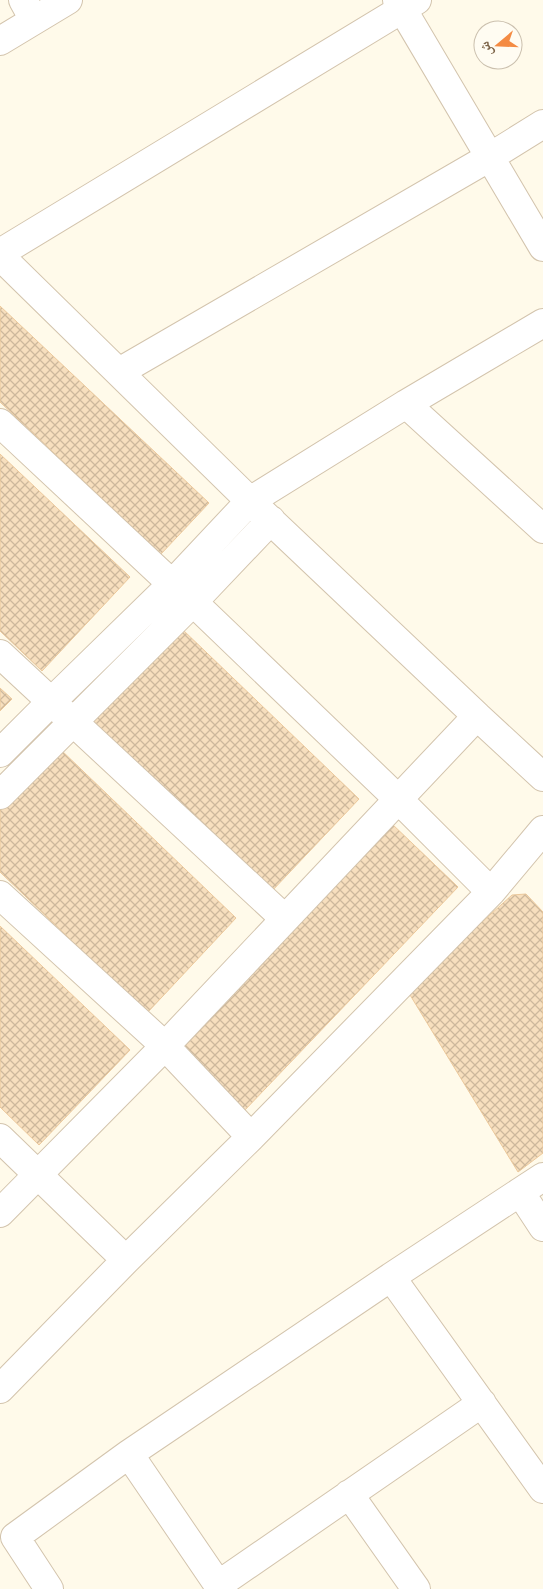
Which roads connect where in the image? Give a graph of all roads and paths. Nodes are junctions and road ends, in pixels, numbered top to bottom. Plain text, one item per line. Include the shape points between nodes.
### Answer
1 (68, 0) edge
2 (405, 3) edge
3 (29, 10) edge
4 (0, 41) edge
5 (543, 124) edge
6 (490, 157) junction
7 (543, 246) edge
8 (0, 254) edge
9 (543, 323) edge
10 (119, 372) junction
11 (406, 404) junction
12 (0, 423) edge
13 (250, 501) junction
14 (271, 520) junction
15 (543, 529) edge
16 (172, 584) junction
17 (194, 602) junction
18 (0, 654) edge
19 (50, 702) junction
20 (476, 716) junction
21 (72, 721) junction
22 (0, 753) edge
23 (543, 777) edge
24 (0, 795) edge
25 (398, 799) junction
26 (543, 830) edge
27 (491, 892) junction
28 (0, 895) edge
29 (285, 919) junction
30 (165, 1046) junction
31 (251, 1137) junction
32 (0, 1138) edge
33 (38, 1175) junction
34 (543, 1177) edge
35 (520, 1192) junction
36 (0, 1213) edge
37 (543, 1227) edge
38 (126, 1260) junction
39 (392, 1277) junction
40 (2, 1382) edge
41 (482, 1403) junction
42 (129, 1454) junction
43 (543, 1488) edge
44 (349, 1494) junction
45 (7, 1542) edge
46 (219, 1587) edge
47 (49, 1589) edge
48 (416, 1589) edge

1 - 3 street
2 - 6 street
2 - 8 street
3 - 4 street
5 - 6 street
6 - 7 street
6 - 10 street
8 - 10 street
9 - 11 street
10 - 13 street
11 - 13 street
11 - 15 street
12 - 16 street
13 - 14 street
13 - 16 street
14 - 17 street
14 - 20 street
16 - 17 street
16 - 19 street
17 - 21 street
17 - 25 street
18 - 19 street
19 - 21 street
19 - 22 street
20 - 23 street
20 - 25 street
21 - 24 street
21 - 29 street
25 - 27 street
25 - 29 street
26 - 27 street
27 - 31 street
28 - 30 street
29 - 30 street
30 - 31 street
30 - 33 street
31 - 38 street
32 - 33 street
33 - 36 street
33 - 38 street
34 - 35 street
35 - 37 street
35 - 39 street
38 - 40 street
39 - 41 street
39 - 42 street
41 - 43 street
41 - 44 street
42 - 45 street
42 - 46 street
44 - 46 street
44 - 48 street
45 - 47 street

